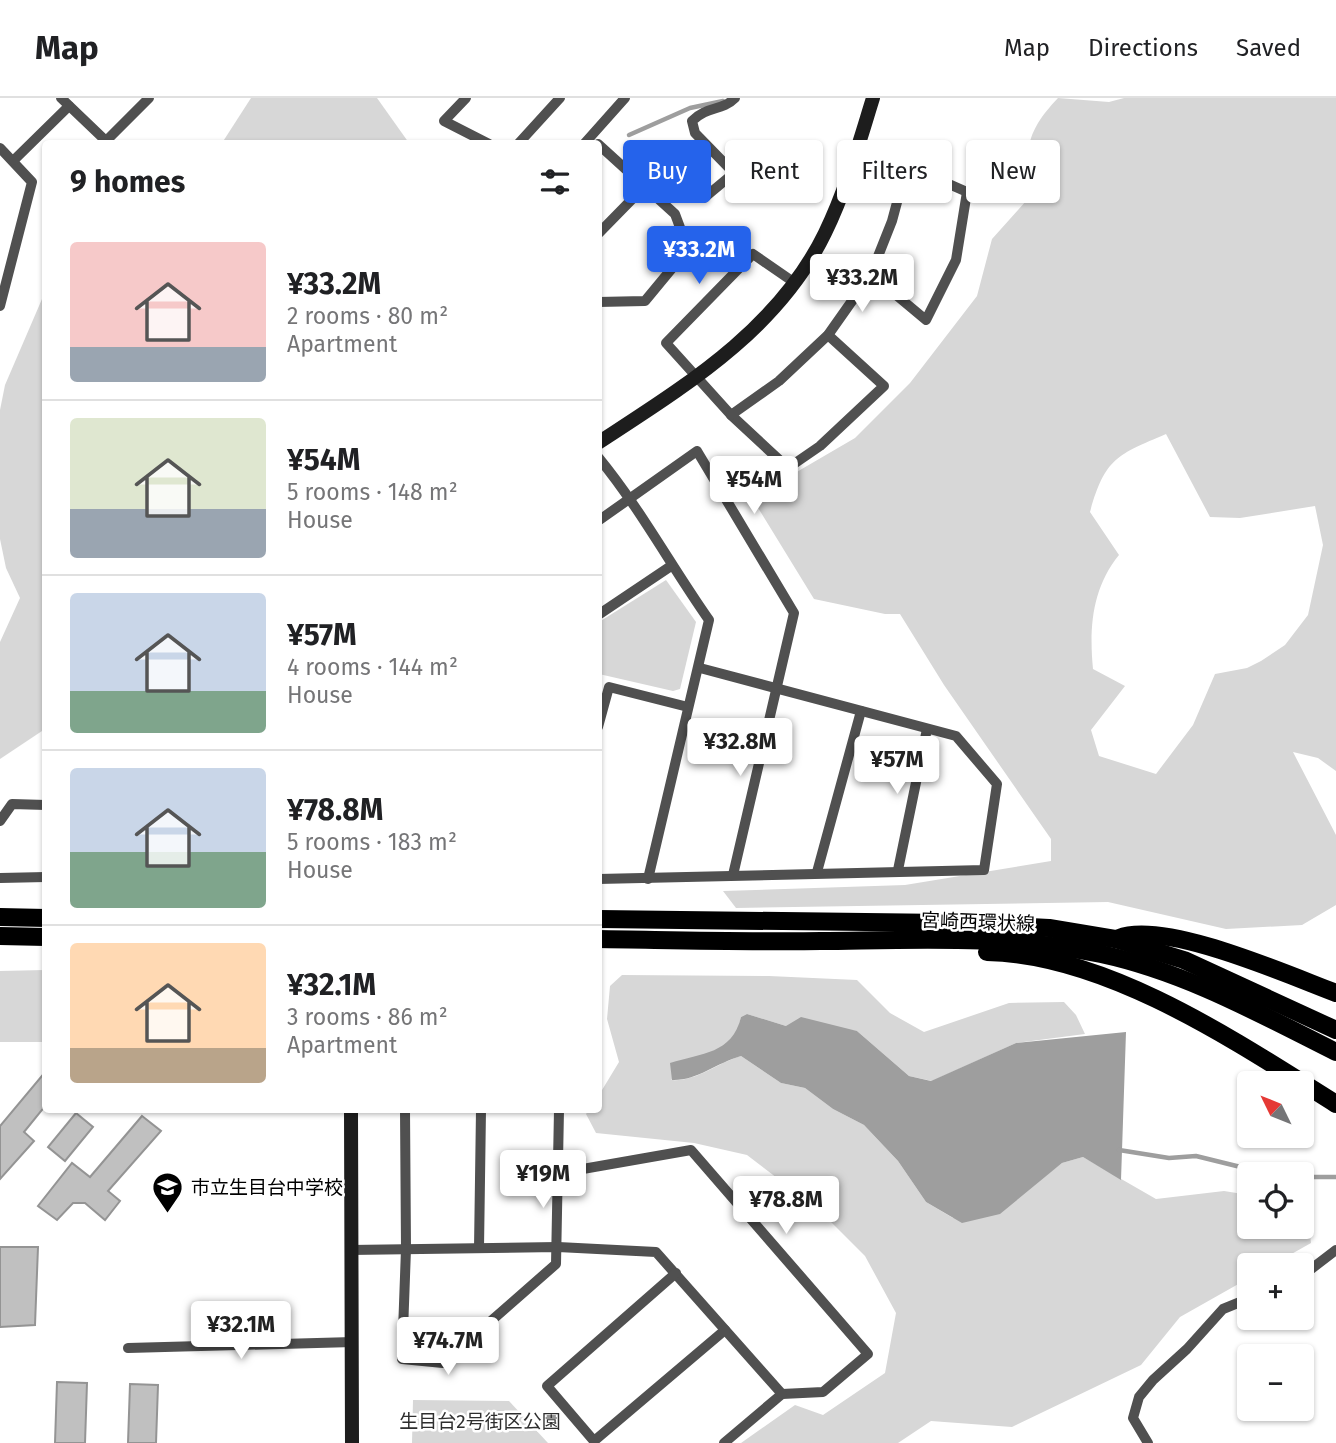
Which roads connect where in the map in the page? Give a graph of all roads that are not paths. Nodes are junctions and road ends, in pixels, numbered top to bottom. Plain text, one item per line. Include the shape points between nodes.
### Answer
1 (149, 98) edge
2 (466, 98) edge
3 (561, 98) edge
4 (625, 98) edge
5 (735, 98) edge
6 (873, 98) edge
7 (65, 102) edge
8 (105, 140) edge
9 (107, 140) edge
10 (485, 140) edge
11 (522, 140) edge
12 (594, 140) edge
13 (702, 140) edge
14 (860, 140) edge
15 (711, 149) edge
16 (602, 150) edge
17 (5, 154) edge
18 (623, 167) edge
19 (952, 185) edge
20 (711, 192) edge
21 (628, 203) edge
22 (663, 203) edge
23 (839, 203) edge
24 (896, 203) edge
25 (602, 230) edge
26 (0, 252) edge
27 (13, 254) junction
28 (872, 274) junction
29 (795, 283) junction
30 (602, 302) edge
31 (0, 306) edge
32 (828, 335) junction
33 (695, 379) junction
34 (731, 415) junction
35 (602, 440) edge
36 (602, 462) edge
37 (632, 498) junction
38 (602, 518) edge
39 (671, 566) junction
40 (602, 612) edge
41 (700, 668) junction
42 (778, 689) junction
43 (688, 707) junction
44 (861, 711) junction
45 (602, 712) edge
46 (927, 729) junction
47 (42, 805) edge
48 (0, 821) edge
49 (898, 870) junction
50 (817, 872) junction
51 (733, 875) junction
52 (42, 877) edge
53 (0, 878) edge
54 (602, 879) edge
55 (648, 879) junction
56 (0, 917) edge
57 (42, 918) edge
58 (602, 919) edge
59 (0, 936) edge
60 (42, 937) edge
61 (602, 939) edge
62 (1115, 939) junction
63 (784, 942) junction
64 (1336, 993) edge
65 (1336, 1030) edge
66 (1336, 1052) edge
67 (1336, 1104) edge
68 (351, 1113) edge
69 (405, 1113) edge
70 (481, 1113) edge
71 (559, 1113) edge
72 (560, 1172) junction
73 (558, 1247) junction
74 (480, 1248) junction
75 (406, 1249) junction
76 (351, 1250) junction
77 (1336, 1250) edge
78 (1314, 1267) edge
79 (676, 1273) junction
80 (1237, 1303) edge
81 (725, 1330) junction
82 (353, 1342) junction
83 (128, 1348) dead end
84 (782, 1394) junction
85 (352, 1443) edge
86 (724, 1443) edge
87 (1148, 1443) edge

1 - 9 street
2 - 10 street via 444,121
3 - 11 street
4 - 12 street
5 - 13 street via 727,106 704,109 692,121
6 - 14 street
7 - 8 street
7 - 17 street
15 - 20 street via 734,173
16 - 18 street
17 - 27 street via 32,182
19 - 28 street via 967,192 956,260 926,320
21 - 25 street
22 - 30 street via 675,214 688,249 645,301
23 - 29 street
24 - 28 street
26 - 27 street
27 - 31 street
28 - 32 street
29 - 33 street via 739,344
29 - 33 street via 753,254 666,342
32 - 34 street via 779,381
32 - 34 street via 884,386 820,446 788,468
33 - 34 street
33 - 35 street
36 - 37 street
37 - 38 street
37 - 39 street
37 - 42 street via 696,451 793,613
39 - 40 street
39 - 41 street via 709,620
41 - 42 street
41 - 43 street
42 - 44 street
42 - 51 street
43 - 45 street via 609,687
43 - 55 street
44 - 46 street
44 - 50 street
46 - 49 street
46 - 49 street via 956,736 997,784 984,870
47 - 48 street via 12,804
49 - 50 street
50 - 51 street
51 - 55 street
52 - 53 street
54 - 55 street
56 - 57 main road
58 - 62 main road, 宮崎西環状線 via 948,923 1049,928
59 - 60 main road
61 - 63 main road, 宮崎西環状線
62 - 64 main road via 1131,933 1168,937
62 - 65 main road, 宮崎西環状線 via 1184,960
63 - 66 main road, 宮崎西環状線 via 964,940 1102,954 1206,988
63 - 67 main road via 799,949 995,952 1088,972 1156,999 1230,1037
68 - 76 street
69 - 75 street
70 - 74 street
71 - 72 street
72 - 73 street
72 - 84 street via 691,1150 868,1354 823,1392
73 - 74 street
73 - 75 street via 556,1264 443,1363 402,1359
73 - 79 street via 656,1252
74 - 75 street
75 - 76 street
76 - 82 street
77 - 78 street
79 - 81 street
79 - 81 street via 547,1386 594,1441
80 - 87 street via 1223,1308 1139,1397 1133,1418
81 - 84 street
82 - 83 street
82 - 85 street
84 - 86 street

